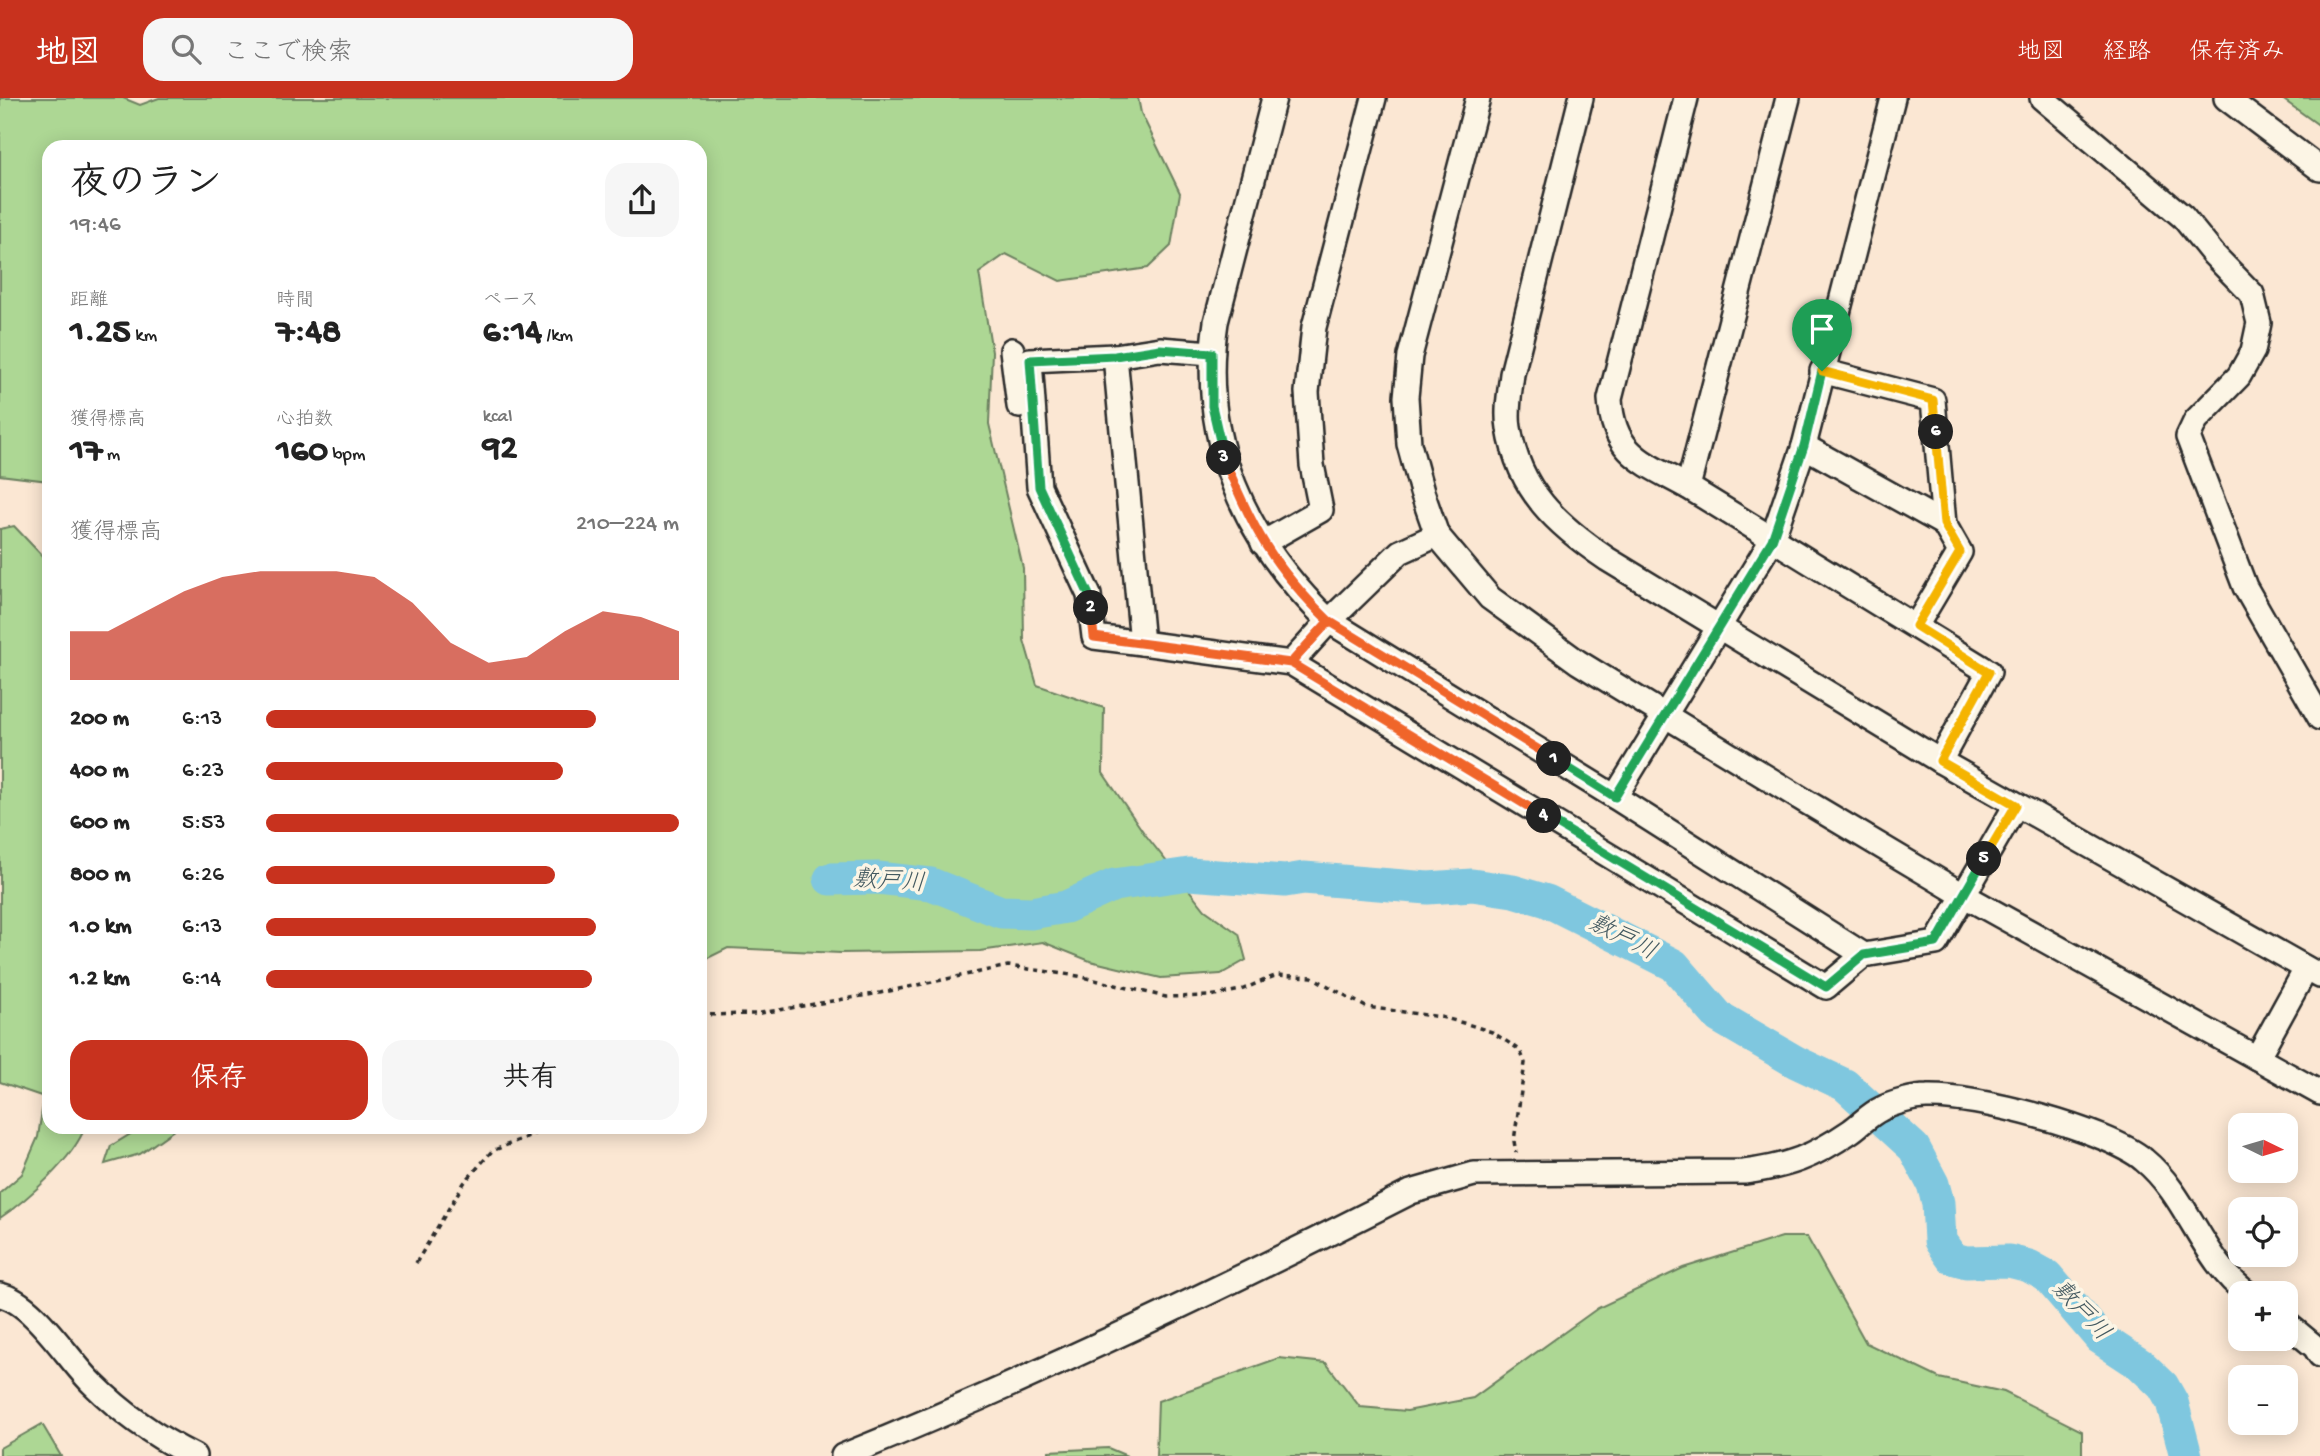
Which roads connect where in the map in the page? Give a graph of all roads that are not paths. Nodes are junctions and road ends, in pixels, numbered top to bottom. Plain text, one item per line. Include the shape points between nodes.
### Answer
1 (1274, 98) edge
2 (1374, 98) edge
3 (1478, 98) edge
4 (1581, 98) edge
5 (1686, 98) edge
6 (1788, 98) edge
7 (1893, 98) edge
8 (2042, 98) edge
9 (2226, 98) edge
10 (2320, 169) edge
11 (1012, 350) dead end
12 (1212, 353) junction
13 (1115, 356) junction
14 (1822, 371) junction
15 (1804, 446) junction
16 (1039, 487) junction
17 (1688, 487) junction
18 (1944, 524) junction
19 (1437, 535) junction
20 (1772, 540) junction
21 (1263, 543) junction
22 (1329, 621) junction
23 (1916, 626) junction
24 (1720, 628) junction
25 (1142, 643) junction
26 (1291, 663) junction
27 (1665, 715) junction
28 (2320, 718) edge
29 (1940, 761) junction
30 (1615, 797) junction
31 (2016, 805) junction
32 (1963, 895) junction
33 (1864, 955) junction
34 (2313, 972) edge
35 (2257, 1058) junction
36 (2320, 1093) edge
37 (2230, 1281) edge
38 (0, 1295) edge
39 (2298, 1333) edge
40 (2320, 1355) edge
41 (194, 1456) edge
42 (843, 1456) edge

1 - 12 street
2 - 21 street via 1314,327 1307,392 1312,465 1321,510
3 - 19 street via 1410,356 1406,397 1409,444
4 - 24 street via 1512,374 1508,426 1528,485 1568,532
5 - 17 street via 1611,399 1611,422 1621,443 1637,458
6 - 17 street
7 - 14 street
8 - 28 street via 2183,217 2252,294 2259,323 2253,351 2239,376 2196,420 2188,437 2245,587
9 - 10 street
11 - 16 street via 1026,467
12 - 13 street via 1160,349
12 - 21 street via 1212,406 1223,456
13 - 16 street via 1030,360
13 - 25 street
14 - 15 street
14 - 18 street via 1933,400
15 - 18 street
15 - 20 street
16 - 25 street via 1089,595 1094,637
17 - 20 street
18 - 23 street via 1960,552
19 - 22 street via 1400,552
19 - 27 street via 1490,598 1578,662
20 - 23 street
20 - 24 street
21 - 22 street via 1297,590
22 - 26 street
22 - 30 street
23 - 29 street via 1989,672
24 - 27 street
24 - 29 street
25 - 26 street
26 - 33 street via 1826,987
27 - 30 street
27 - 32 street
29 - 31 street
30 - 33 street
31 - 32 street
31 - 34 street
32 - 33 street via 1936,943
32 - 35 street
34 - 35 street
35 - 36 street
37 - 42 street via 2162,1175 2122,1144 1984,1102 1924,1097 1882,1108 1824,1148 1780,1167 1744,1172 1474,1174 1411,1192 1117,1337
38 - 41 street via 27,1311 92,1384 159,1437
39 - 40 street

